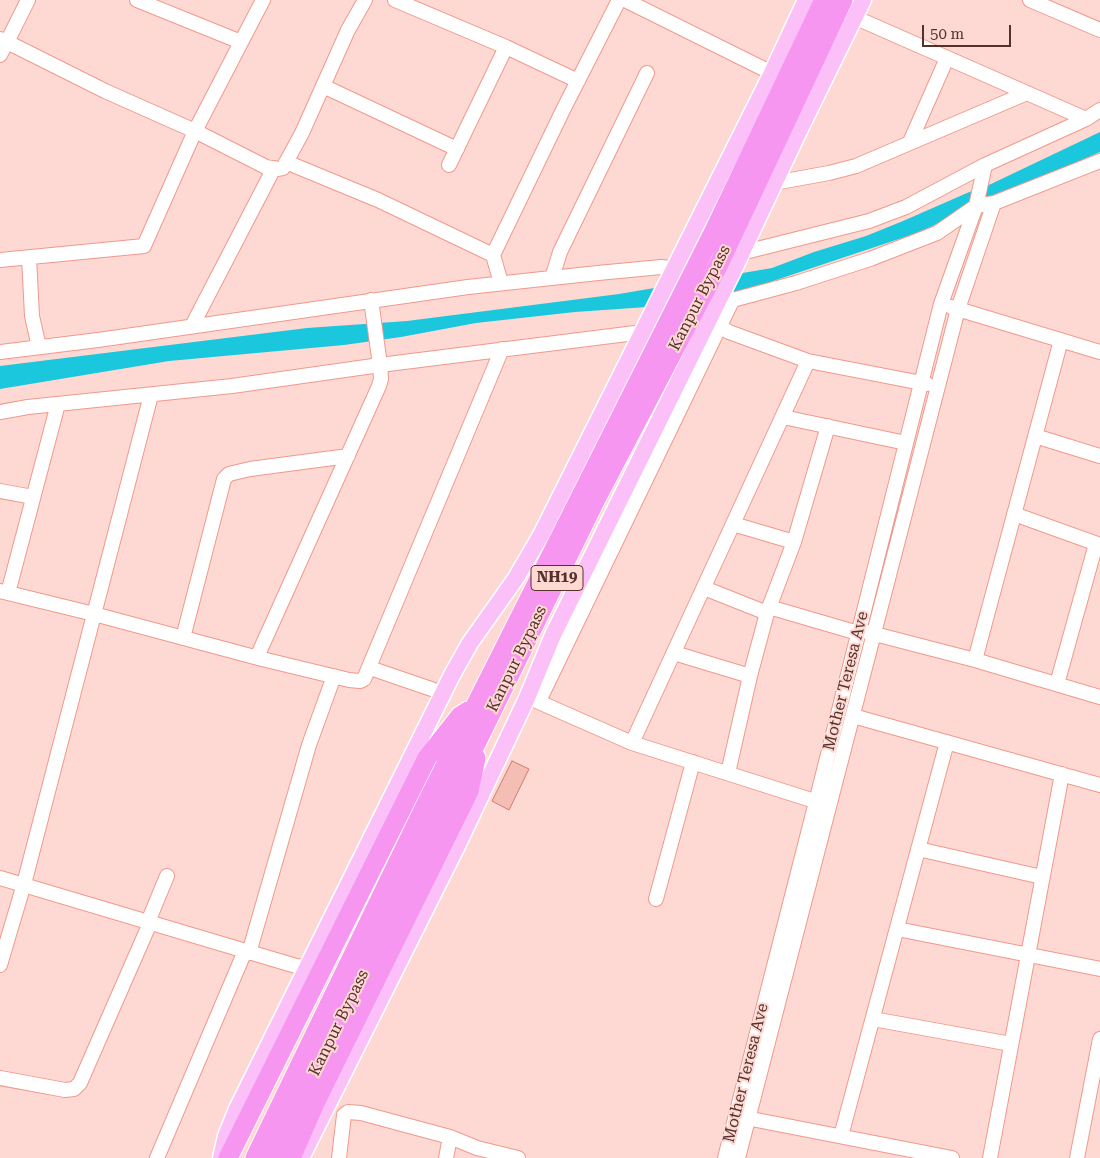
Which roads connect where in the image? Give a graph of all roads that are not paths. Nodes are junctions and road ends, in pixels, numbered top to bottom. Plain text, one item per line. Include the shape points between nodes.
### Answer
1 (28, 0) edge
2 (137, 0) edge
3 (262, 0) edge
4 (365, 0) edge
5 (395, 0) edge
6 (619, 0) edge
7 (625, 0) edge
8 (806, 0) edge
9 (824, 0) edge
10 (843, 0) edge
11 (863, 0) edge
12 (1030, 0) edge
13 (1054, 5) edge
14 (854, 18) junction
15 (1100, 30) edge
16 (3, 41) edge
17 (241, 42) junction
18 (506, 47) junction
19 (0, 55) edge
20 (948, 58) junction
21 (648, 73) dead end
22 (772, 73) junction
23 (578, 82) junction
24 (324, 86) junction
25 (1027, 93) junction
26 (1100, 110) edge
27 (1086, 119) junction
28 (195, 130) junction
29 (910, 142) junction
30 (456, 149) junction
31 (1100, 161) edge
32 (280, 165) junction
33 (449, 165) dead end
34 (983, 171) junction
35 (774, 183) junction
36 (994, 203) junction
37 (976, 204) junction
38 (493, 255) junction
39 (29, 257) junction
40 (0, 260) edge
41 (738, 260) junction
42 (671, 272) junction
43 (552, 278) junction
44 (501, 283) junction
45 (371, 300) junction
46 (723, 300) junction
47 (940, 304) junction
48 (958, 309) junction
49 (192, 326) junction
50 (721, 326) junction
51 (643, 332) junction
52 (1061, 340) junction
53 (39, 347) junction
54 (502, 349) junction
55 (0, 352) edge
56 (1100, 352) edge
57 (808, 361) junction
58 (380, 365) junction
59 (920, 383) junction
60 (938, 387) junction
61 (151, 396) junction
62 (58, 404) junction
63 (0, 412) edge
64 (783, 417) junction
65 (828, 426) junction
66 (1035, 436) junction
67 (906, 442) junction
68 (348, 456) junction
69 (1100, 456) edge
70 (0, 491) edge
71 (33, 497) junction
72 (1014, 514) junction
73 (733, 524) junction
74 (794, 542) junction
75 (1098, 544) edge
76 (704, 588) junction
77 (4, 592) edge
78 (768, 610) junction
79 (94, 614) junction
80 (858, 632) junction
81 (874, 633) junction
82 (183, 638) junction
83 (674, 653) junction
84 (257, 657) junction
85 (975, 660) junction
86 (370, 668) junction
87 (334, 676) junction
88 (750, 676) junction
89 (1057, 684) junction
90 (443, 693) junction
91 (1100, 696) edge
92 (533, 699) junction
93 (476, 707) junction
94 (853, 716) junction
95 (483, 729) junction
96 (947, 742) junction
97 (632, 743) junction
98 (693, 762) junction
99 (728, 773) junction
100 (1062, 774) junction
101 (1100, 785) edge
102 (823, 804) junction
103 (918, 849) junction
104 (167, 876) dead end
105 (1042, 877) junction
106 (0, 878) edge
107 (24, 884) junction
108 (656, 899) dead end
109 (150, 923) junction
110 (897, 929) junction
111 (247, 952) junction
112 (1028, 955) junction
113 (0, 965) edge
114 (306, 968) junction
115 (1100, 969) edge
116 (873, 1019) junction
117 (1011, 1044) junction
118 (1099, 1048) edge
119 (0, 1078) edge
120 (742, 1117) junction
121 (841, 1136) junction
122 (450, 1137) junction
123 (157, 1158) edge
124 (221, 1158) edge
125 (228, 1158) edge
126 (255, 1158) edge
127 (273, 1158) edge
128 (291, 1158) edge
129 (301, 1158) edge
130 (338, 1158) edge
131 (446, 1158) edge
132 (518, 1158) edge
133 (725, 1158) edge
134 (738, 1158) edge
135 (952, 1158) edge
136 (990, 1158) edge
137 (1077, 1158) edge

1 - 16 street
2 - 17 street
3 - 17 street
4 - 24 street
5 - 18 street
6 - 23 street
7 - 22 street
8 - 22 main road
9 - 93 highway, Kanpur Bypass / NH19 via 714,231
10 - 95 highway, Kanpur Bypass / NH19 via 718,264 596,499
11 - 14 main road
12 - 13 street
13 - 15 street
14 - 20 street
14 - 35 main road
16 - 19 street
16 - 28 street
17 - 28 street
18 - 23 street
18 - 30 street
20 - 25 street
20 - 29 street
21 - 43 street via 560,252
22 - 42 main road
23 - 38 street
24 - 30 street
24 - 32 street via 302,133
25 - 27 street
25 - 29 street
26 - 27 street
27 - 34 street
28 - 32 street via 266,167
28 - 39 street via 144,246
29 - 35 street via 856,166
30 - 33 street
31 - 36 street
32 - 38 street via 378,200
32 - 49 street
34 - 37 street, Mother Teresa Ave
34 - 41 street via 869,221
35 - 41 main road
36 - 37 street
36 - 48 street
37 - 46 street via 937,233 903,246 796,283
37 - 47 street, Mother Teresa Ave
38 - 44 street
39 - 40 street
39 - 53 street via 32,316
41 - 46 main road
42 - 43 street via 661,267
42 - 51 main road
43 - 44 street
44 - 45 street
45 - 49 street
45 - 58 street
46 - 50 street
46 - 92 main road via 553,635
47 - 48 street
47 - 59 street, Mother Teresa Ave
48 - 52 street
48 - 60 street
49 - 53 street
50 - 57 street via 729,332
50 - 92 street
51 - 54 street
51 - 90 main road via 541,535 516,578 470,643
52 - 56 street
52 - 66 street
53 - 55 street
54 - 58 street
54 - 86 street
57 - 59 street
57 - 64 street
58 - 61 street
58 - 68 street via 379,386
59 - 60 street
59 - 67 street, Mother Teresa Ave
60 - 81 street
61 - 62 street
61 - 79 street
62 - 63 street
62 - 71 street
64 - 65 street
64 - 73 street
65 - 67 street
65 - 74 street
66 - 69 street
66 - 72 street
67 - 80 street, Mother Teresa Ave
68 - 82 street via 250,469 229,474 224,479
68 - 84 street
70 - 71 street
71 - 77 street
72 - 75 street
72 - 85 street
73 - 74 street
73 - 76 street
74 - 78 street
75 - 89 street
76 - 78 street
76 - 83 street
77 - 79 street
78 - 80 street
78 - 88 street
79 - 82 street
79 - 107 street
80 - 81 street
80 - 102 street, Mother Teresa Ave
81 - 85 street
81 - 94 street
82 - 84 street
83 - 88 street
83 - 97 street
84 - 87 street
85 - 89 street
86 - 87 street via 360,681
86 - 90 street
87 - 111 street via 309,745
88 - 99 street
89 - 91 street
90 - 114 main road
92 - 97 street
92 - 129 main road
93 - 125 highway via 460,716 427,758
93 - 126 highway, Kanpur Bypass / NH19
94 - 96 street
94 - 102 street
95 - 127 highway, Kanpur Bypass / NH19
95 - 128 highway via 469,791
96 - 100 street
96 - 103 street
97 - 98 street
98 - 99 street
98 - 108 street
99 - 102 street
100 - 101 street
100 - 105 street
102 - 120 street, Mother Teresa Ave
103 - 105 street
103 - 110 street
104 - 109 street
105 - 112 street
106 - 107 street
107 - 109 street
107 - 113 street
109 - 111 street
109 - 119 street via 80,1082 74,1089
110 - 112 street
110 - 116 street
111 - 114 street
111 - 123 street
112 - 115 street
112 - 117 street
114 - 124 main road via 237,1109
116 - 117 street
116 - 121 street
117 - 136 street
118 - 137 street
120 - 121 street
120 - 133 street, Mother Teresa Ave
120 - 134 street
121 - 135 street
122 - 130 street via 348,1112 344,1115
122 - 131 street
122 - 132 street via 477,1148

